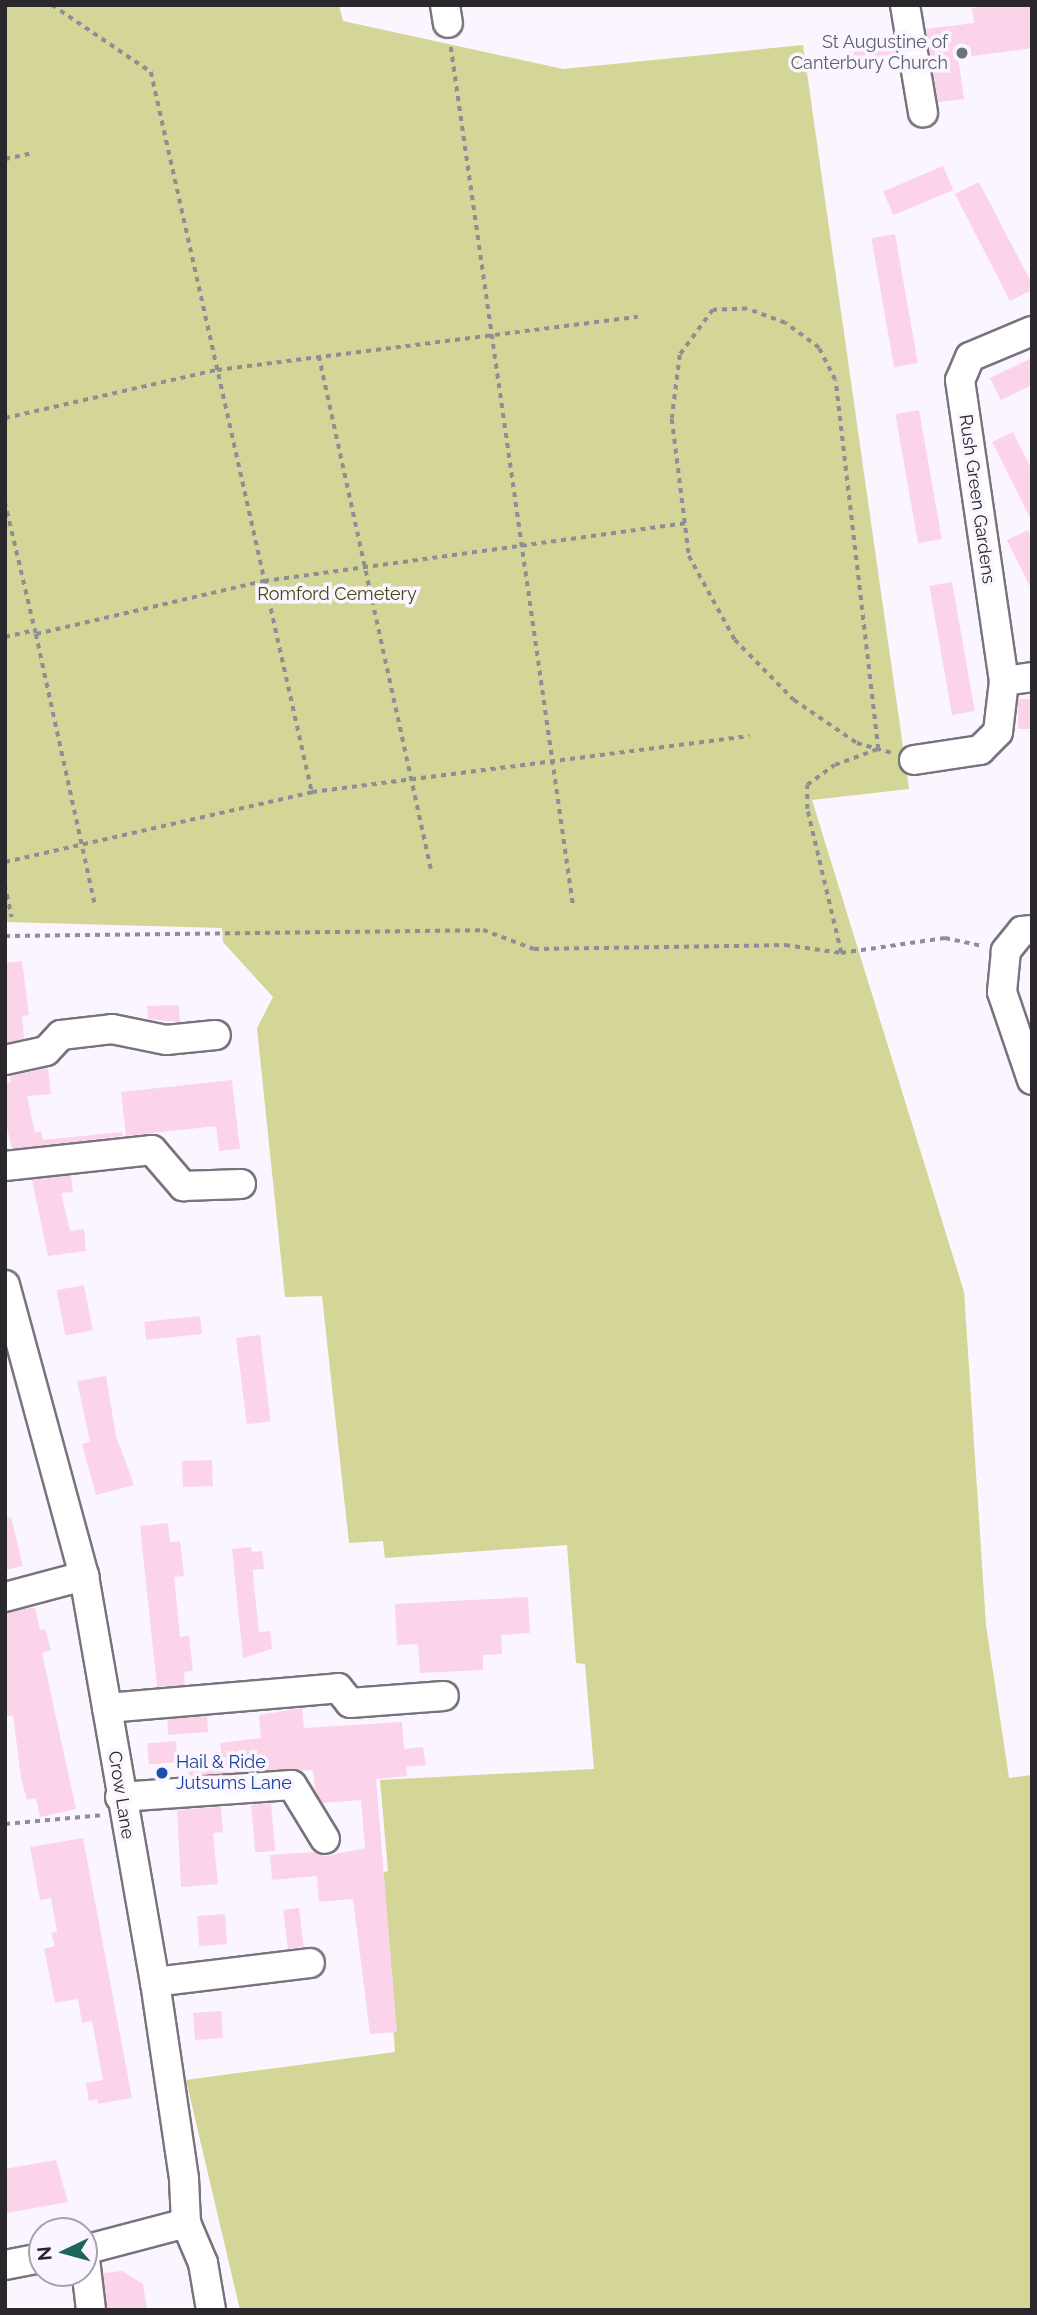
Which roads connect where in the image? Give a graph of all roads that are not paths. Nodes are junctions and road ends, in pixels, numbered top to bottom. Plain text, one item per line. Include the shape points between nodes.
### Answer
1 (905, 5) edge
2 (923, 112) dead end
3 (1032, 331) edge
4 (1018, 679) edge
5 (914, 760) road end
6 (1032, 930) edge
7 (216, 1035) dead end
8 (5, 1060) edge
9 (1032, 1080) edge
10 (5, 1166) edge
11 (241, 1184) dead end
12 (5, 1285) edge
13 (84, 1576) junction
14 (5, 1597) edge
15 (443, 1696) dead end
16 (107, 1708) junction
17 (121, 1805) junction
18 (326, 1839) dead end
19 (310, 1963) dead end
20 (155, 1982) junction
21 (186, 2222) junction
22 (98, 2246) edge
23 (28, 2261) edge
24 (5, 2265) edge
25 (88, 2287) edge
26 (91, 2310) edge
27 (211, 2310) edge

1 - 2 street
3 - 4 street, Rush Green Gardens via 970,357 960,380
4 - 5 street, Rush Green Gardens via 999,732 980,750
6 - 9 street via 1022,931 1006,951 1002,992
7 - 8 street via 166,1040 112,1030 61,1035 46,1051
10 - 11 street via 152,1150 183,1186
12 - 13 street, Crow Lane
13 - 14 street
13 - 16 street, Crow Lane
15 - 16 street via 350,1703 338,1688
16 - 17 street, Crow Lane
17 - 18 street via 292,1785
17 - 20 street, Crow Lane
19 - 20 street
20 - 21 street, Crow Lane via 184,2179
21 - 22 street
21 - 27 street, Crow Lane via 203,2263
23 - 24 street
25 - 26 street

